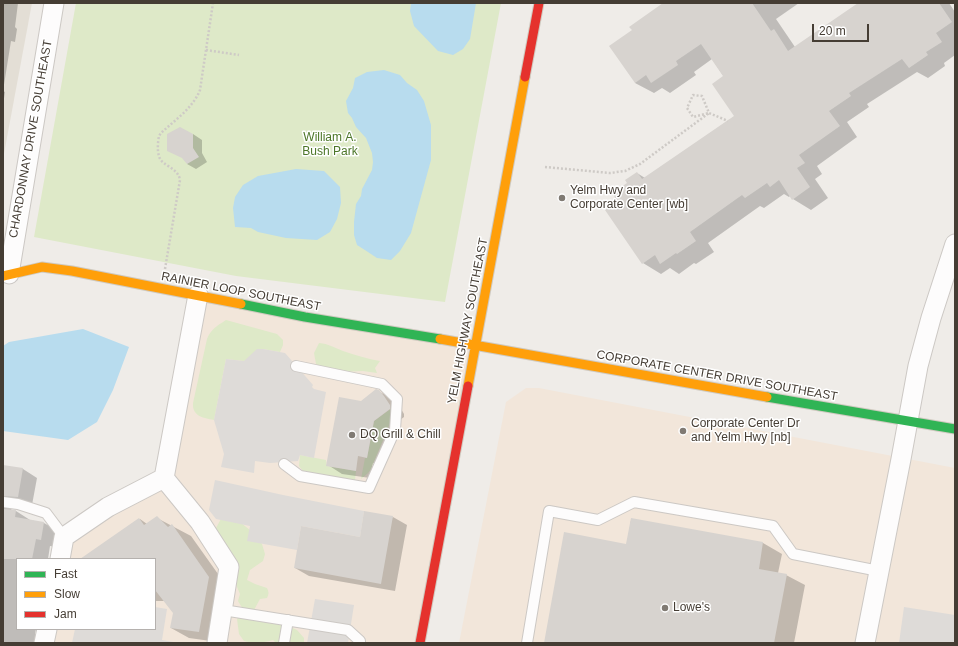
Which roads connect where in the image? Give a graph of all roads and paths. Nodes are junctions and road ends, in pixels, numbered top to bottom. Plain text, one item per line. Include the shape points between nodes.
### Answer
1 (54, 3) edge
2 (213, 3) edge
3 (539, 3) edge
4 (206, 50) junction
5 (239, 55) dead end
6 (709, 113) junction
7 (728, 121) dead end
8 (545, 167) dead end
9 (955, 244) edge
10 (6, 275) edge
11 (948, 284) edge
12 (161, 289) junction
13 (198, 295) junction
14 (475, 345) junction
15 (296, 366) dead end
16 (908, 421) junction
17 (955, 429) edge
18 (284, 464) dead end
19 (164, 478) junction
20 (3, 502) edge
21 (64, 538) junction
22 (60, 558) edge
23 (879, 571) junction
24 (223, 610) junction
25 (288, 620) junction
26 (47, 630) edge
27 (44, 643) edge
28 (217, 643) edge
29 (284, 643) edge
30 (360, 643) edge
31 (420, 643) edge
32 (527, 643) edge
33 (865, 643) edge

1 - 10 street, CHARDONNAY DRIVE SOUTHEAST
2 - 4 path
3 - 14 street, YELM HIGHWAY SOUTHEAST
4 - 5 path
4 - 12 path via 198,95 190,107 161,133 159,140 161,160 178,173 180,180
6 - 6 path via 702,96 693,96 686,108 693,117
6 - 7 path
6 - 8 path via 640,164 625,171
9 - 11 street
10 - 12 street, RAINIER LOOP SOUTHEAST via 42,267
11 - 16 street via 918,366
12 - 13 street, RAINIER LOOP SOUTHEAST
13 - 14 street, RAINIER LOOP SOUTHEAST via 305,317
13 - 19 street
14 - 16 street, CORPORATE CENTER DRIVE SOUTHEAST
14 - 31 street, YELM HIGHWAY SOUTHEAST
15 - 18 lane via 382,384 397,400 395,430 369,488 300,476
16 - 17 street, CORPORATE CENTER DRIVE SOUTHEAST
16 - 23 street
19 - 21 street via 108,507
19 - 24 street via 200,522 229,567
20 - 21 lane via 46,512
21 - 22 street
23 - 32 lane via 793,554 773,526 634,502 598,520 549,511
23 - 33 street
24 - 25 lane
24 - 28 street
25 - 29 lane
25 - 30 lane via 348,630
26 - 27 street

